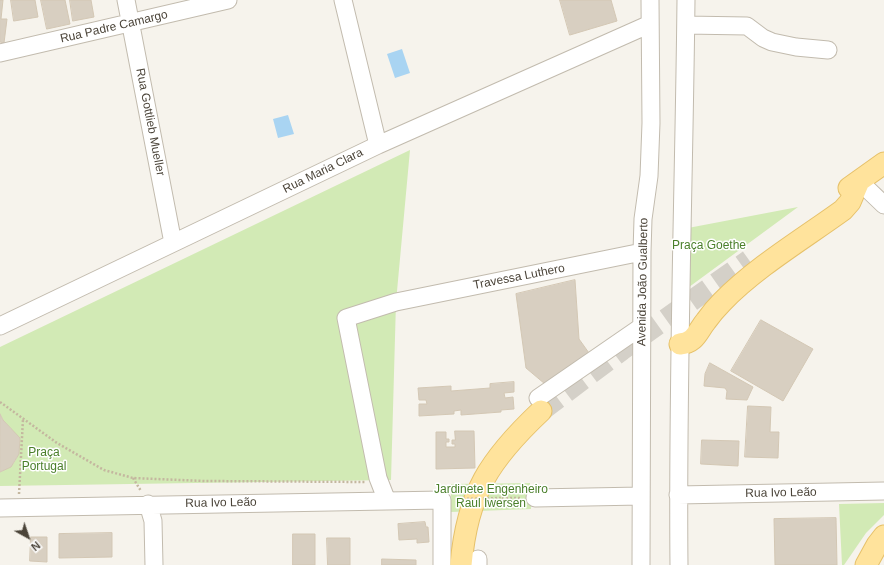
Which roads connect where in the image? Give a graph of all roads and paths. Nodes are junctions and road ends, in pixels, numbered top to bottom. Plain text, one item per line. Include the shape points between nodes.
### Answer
1 (126, 0) edge
2 (228, 0) edge
3 (343, 0) edge
4 (650, 0) edge
5 (686, 0) edge
6 (130, 23) junction
7 (650, 24) junction
8 (686, 25) junction
9 (828, 50) dead end
10 (0, 53) edge
11 (378, 145) junction
12 (884, 163) edge
13 (860, 181) junction
14 (884, 205) edge
15 (173, 243) junction
16 (642, 252) junction
17 (749, 260) tunnel mouth
18 (0, 326) edge
19 (642, 327) junction
20 (680, 344) junction
21 (0, 402) edge
22 (540, 404) joint
23 (23, 418) junction
24 (379, 482) junction
25 (884, 491) edge
26 (678, 495) junction
27 (641, 496) junction
28 (502, 498) dead end
29 (535, 498) dead end
30 (466, 499) junction
31 (387, 501) junction
32 (148, 504) junction
33 (19, 507) junction
34 (0, 508) edge
35 (884, 536) edge
36 (472, 563) edge
37 (154, 565) edge
38 (442, 565) edge
39 (641, 565) edge
40 (679, 565) edge
41 (866, 565) edge

1 - 6 street, Rua Gottlieb Mueller
2 - 6 street, Rua Padre Camargo
3 - 11 street
4 - 7 street, Avenida João Gualberto
5 - 8 street
6 - 10 street, Rua Padre Camargo
6 - 15 street, Rua Gottlieb Mueller
7 - 11 street, Rua Maria Clara
7 - 16 street, Avenida João Gualberto via 649,176 643,219
8 - 9 street via 747,26 772,42
8 - 20 street
11 - 15 street, Rua Maria Clara
12 - 13 main road
13 - 14 street
13 - 17 main road
13 - 20 main road via 843,210 740,286 722,302 696,337 688,343
15 - 18 street, Rua Maria Clara
16 - 19 street, Avenida João Gualberto
16 - 24 street, Travessa Luthero via 396,302 346,318
19 - 22 street
19 - 27 street, Avenida João Gualberto
20 - 26 street
21 - 23 path
22 - 30 main road
23 - 24 path via 57,443 104,470 133,478
23 - 33 path
24 - 31 street
25 - 26 street, Rua Ivo Leão
26 - 40 street
27 - 29 street
27 - 39 street, Avenida João Gualberto
28 - 30 path, bridge
30 - 36 main road via 464,535
31 - 32 street, Rua Ivo Leão
31 - 38 street, Rua Ivo Leão via 442,500
32 - 33 street, Rua Ivo Leão
32 - 37 street via 153,521
33 - 34 street, Rua Ivo Leão
35 - 41 main road

